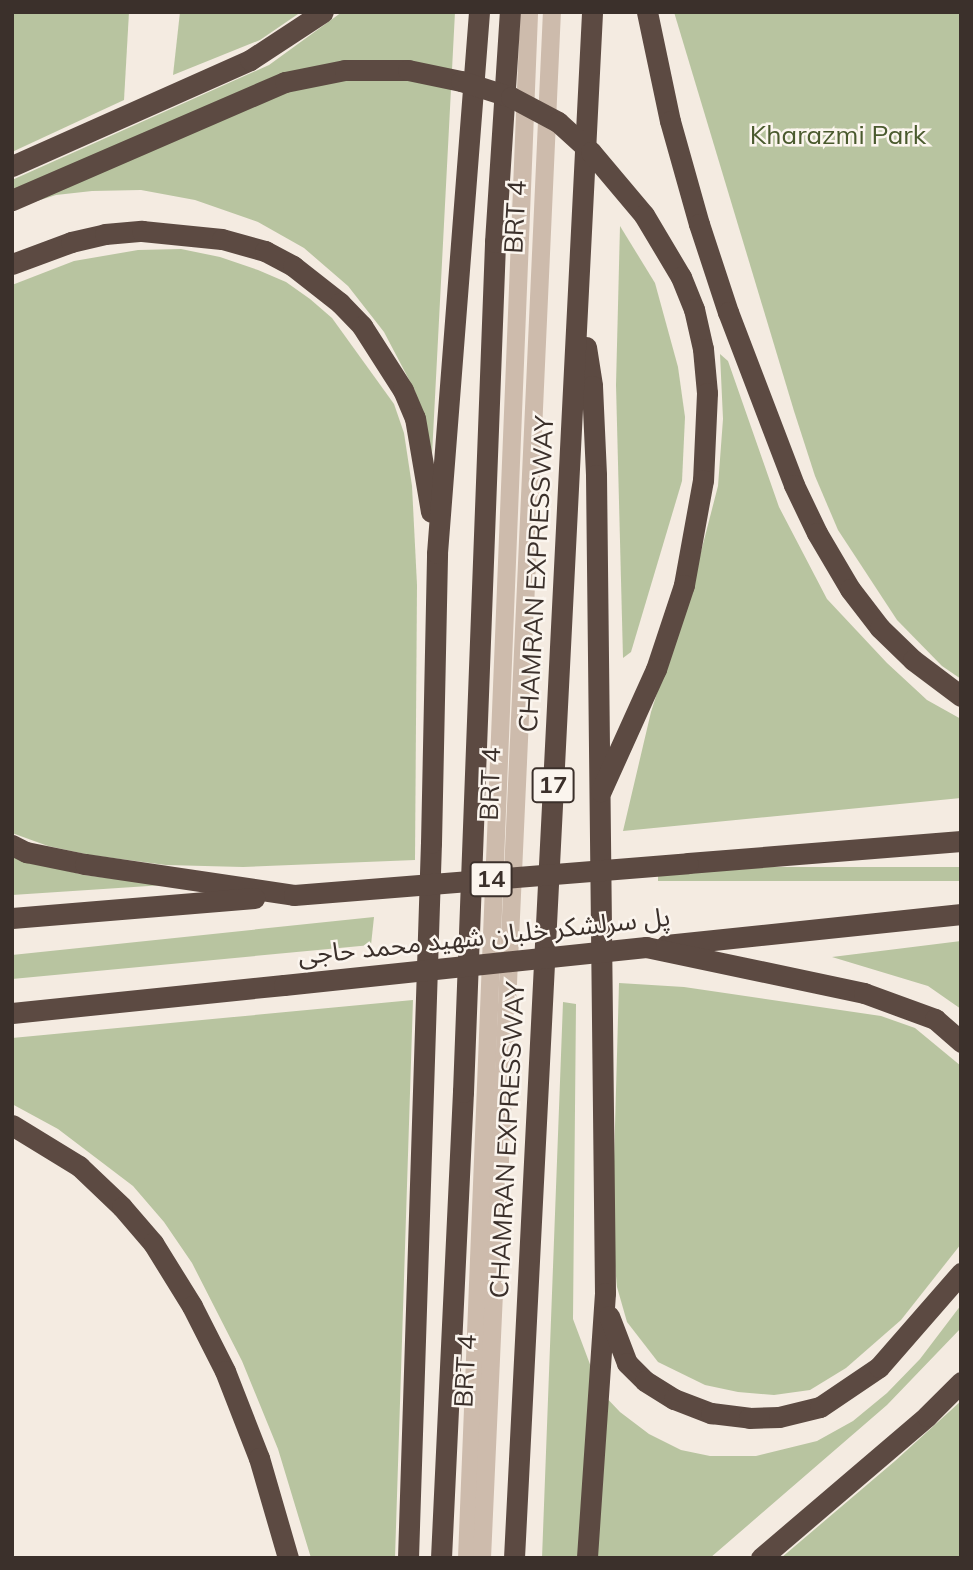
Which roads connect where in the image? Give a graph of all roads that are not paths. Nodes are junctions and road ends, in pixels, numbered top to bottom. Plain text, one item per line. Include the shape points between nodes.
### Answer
1 (323, 12) edge
2 (479, 12) edge
3 (510, 12) edge
4 (528, 12) edge
5 (552, 12) edge
6 (592, 12) edge
7 (647, 12) edge
8 (12, 166) edge
9 (12, 200) edge
10 (12, 264) edge
11 (579, 297) junction
12 (437, 553) junction
13 (961, 696) edge
14 (601, 791) junction
15 (961, 841) edge
16 (12, 845) edge
17 (294, 895) junction
18 (961, 914) edge
19 (12, 918) edge
20 (646, 947) junction
21 (12, 1013) edge
22 (961, 1042) edge
23 (12, 1125) edge
24 (961, 1273) edge
25 (605, 1293) junction
26 (961, 1382) edge
27 (288, 1558) edge
28 (408, 1558) edge
29 (441, 1558) edge
30 (467, 1558) edge
31 (482, 1558) edge
32 (514, 1558) edge
33 (587, 1558) edge
34 (761, 1558) edge

1 - 8 highway via 250,60
2 - 12 highway
3 - 29 highway, CHAMRAN EXPRESSWAY via 495,242
4 - 30 lane, BRT 4
5 - 31 lane, BRT 4
6 - 11 highway, CHAMRAN EXPRESSWAY / 17
7 - 13 highway via 670,121 699,223 794,485 849,589 913,660
9 - 14 highway, bridge via 285,82 345,70 408,70 511,97 558,122 591,152 644,215 681,277 703,349 707,393 703,480 684,584 656,669
10 - 12 highway via 71,242 142,231 222,239 265,251 293,266 362,326 403,390 424,458
11 - 14 highway via 592,386 596,462
11 - 32 highway, CHAMRAN EXPRESSWAY / 17
12 - 28 highway
14 - 25 highway
15 - 17 highway, پل سرلشکر خلبان شهید محمد حاجی / 14, bridge
16 - 17 highway via 85,864
17 - 19 highway, پل سرلشکر خلبان شهید محمد حاجی / 14
18 - 20 highway, پل سرلشکر خلبان شهید محمد حاجی
20 - 21 highway, پل سرلشکر خلبان شهید محمد حاجی, bridge
20 - 22 highway via 864,993 935,1019
23 - 27 highway via 79,1166 152,1243 225,1370 259,1458
24 - 25 highway via 879,1367 820,1407 779,1417 711,1413 674,1399 645,1381 627,1363 615,1339
25 - 33 highway
26 - 34 highway

